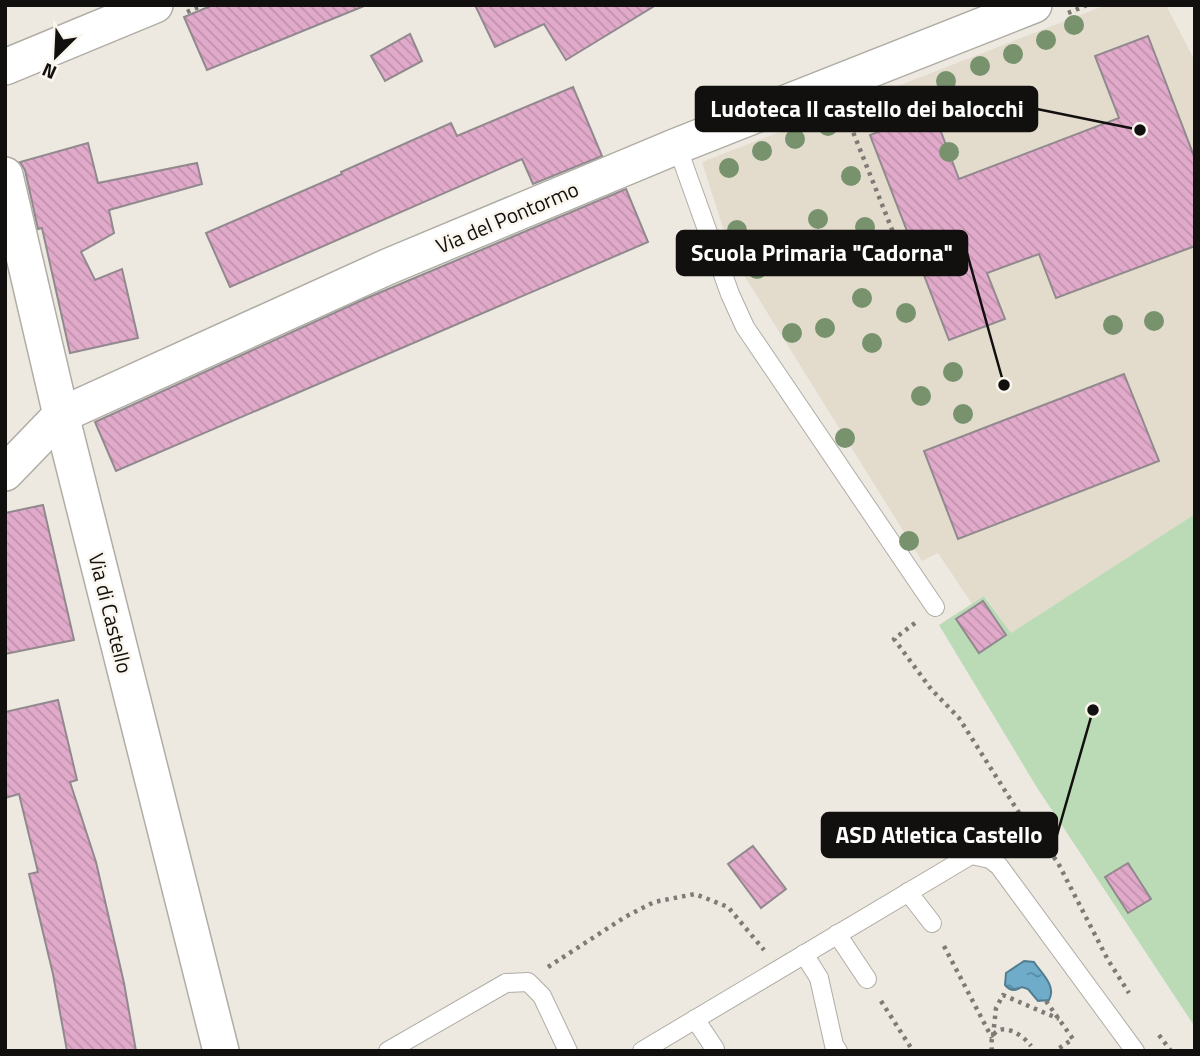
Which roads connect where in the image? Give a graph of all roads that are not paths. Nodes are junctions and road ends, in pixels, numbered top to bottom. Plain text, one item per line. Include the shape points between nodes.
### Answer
1 (155, 5) edge
2 (1034, 5) edge
3 (5, 67) edge
4 (677, 145) junction
5 (5, 175) edge
6 (61, 415) junction
7 (5, 473) edge
8 (935, 607) road end
9 (908, 892) junction
10 (932, 923) road end
11 (837, 934) junction
12 (804, 954) junction
13 (867, 979) road end
14 (695, 1019) junction
15 (221, 1051) edge
16 (388, 1051) edge
17 (568, 1051) edge
18 (642, 1051) edge
19 (712, 1051) edge
20 (838, 1051) edge
21 (1135, 1051) edge

1 - 3 street
2 - 4 street, Via del Pontormo
4 - 6 street, Via del Pontormo via 387,267
4 - 8 lane via 745,327
5 - 6 street, Via di Castello
6 - 7 street, Via del Pontormo
6 - 15 street, Via di Castello
9 - 10 lane
9 - 11 lane
9 - 21 lane via 971,855 990,859
11 - 12 lane
11 - 13 lane
12 - 14 lane
12 - 20 lane via 819,978
14 - 18 lane
14 - 19 lane via 715,1049
16 - 17 lane via 506,984 528,982 542,996

